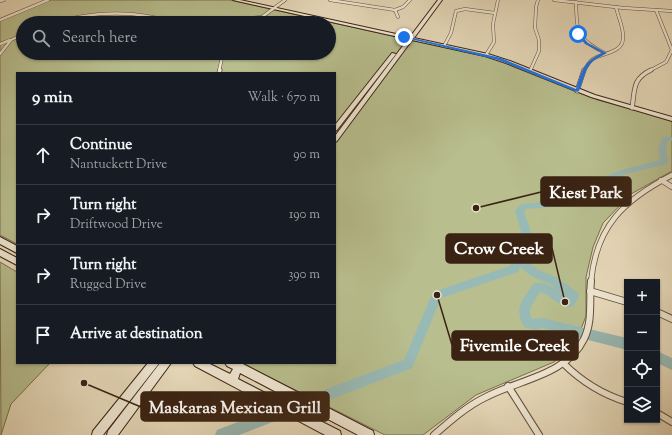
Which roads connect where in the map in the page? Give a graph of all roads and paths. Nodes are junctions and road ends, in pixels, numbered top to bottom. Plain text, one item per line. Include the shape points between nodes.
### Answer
1 (4, 0) edge
2 (48, 0) edge
3 (235, 0) edge
4 (285, 0) edge
5 (330, 0) edge
6 (410, 0) edge
7 (435, 0) edge
8 (440, 0) edge
9 (498, 0) edge
10 (538, 0) edge
11 (554, 0) edge
12 (0, 2) edge
13 (576, 2) junction
14 (616, 7) junction
15 (274, 8) junction
16 (395, 10) junction
17 (656, 10) junction
18 (672, 11) edge
19 (429, 12) junction
20 (495, 13) junction
21 (85, 16) edge
22 (150, 16) edge
23 (263, 16) edge
24 (310, 16) edge
25 (398, 17) dead end
26 (0, 20) edge
27 (336, 22) edge
28 (16, 38) edge
29 (409, 38) junction
30 (11, 40) junction
31 (0, 44) edge
32 (444, 46) junction
33 (672, 50) edge
34 (605, 53) junction
35 (0, 54) edge
36 (486, 55) junction
37 (671, 58) edge
38 (222, 60) edge
39 (530, 71) junction
40 (219, 72) edge
41 (577, 91) junction
42 (632, 108) junction
43 (672, 119) edge
44 (336, 128) edge
45 (336, 139) edge
46 (672, 175) edge
47 (661, 180) junction
48 (672, 187) edge
49 (0, 240) edge
50 (16, 249) edge
51 (0, 252) edge
52 (16, 261) edge
53 (590, 292) junction
54 (624, 301) edge
55 (660, 313) edge
56 (672, 319) edge
57 (563, 363) junction
58 (153, 364) edge
59 (165, 364) edge
60 (200, 364) edge
61 (235, 365) edge
62 (231, 380) junction
63 (508, 386) junction
64 (624, 401) edge
65 (660, 415) edge
66 (672, 422) edge
67 (97, 435) edge
68 (112, 435) edge
69 (336, 435) edge
70 (369, 435) edge
71 (434, 435) edge
72 (539, 435) edge

1 - 12 street
2 - 26 street
3 - 15 main road
4 - 15 street
5 - 16 street
6 - 16 street
7 - 19 main road
8 - 19 main road
9 - 20 street
10 - 39 street via 535,28 539,51
11 - 13 street
13 - 14 street
13 - 34 street via 578,34 586,44
14 - 17 street
14 - 34 street via 623,40 618,47
15 - 23 street
15 - 24 main road
16 - 25 street
17 - 18 street
17 - 33 street
19 - 29 main road
20 - 32 street via 465,9 456,11 451,33
20 - 36 street via 494,42
21 - 22 street via 126,13
27 - 29 main road
28 - 30 street
29 - 32 main road
29 - 44 main road
29 - 45 main road
30 - 31 street
30 - 35 street
32 - 36 main road
33 - 37 street
34 - 41 street via 588,64
36 - 39 main road
37 - 42 street via 638,81
38 - 40 street
39 - 41 main road
41 - 42 main road
42 - 43 main road
46 - 47 street
47 - 48 street
47 - 53 street via 630,199 612,218 595,254
49 - 50 main road
51 - 52 main road
53 - 54 street
53 - 57 street via 590,321 580,346
55 - 56 street
57 - 63 street
57 - 64 street via 595,391
58 - 67 main road
59 - 68 main road
60 - 62 main road
61 - 62 main road
61 - 70 main road
62 - 69 main road
63 - 71 street via 456,415
63 - 72 street
65 - 66 street

